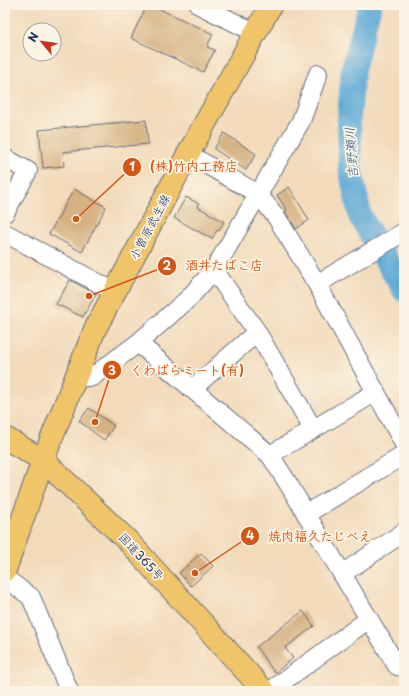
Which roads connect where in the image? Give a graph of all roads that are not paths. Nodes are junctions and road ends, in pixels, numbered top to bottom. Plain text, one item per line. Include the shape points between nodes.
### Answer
1 (199, 5) edge
2 (271, 5) edge
3 (256, 33) junction
4 (318, 74) dead end
5 (188, 154) junction
6 (5, 158) edge
7 (258, 194) junction
8 (5, 213) edge
9 (403, 233) edge
10 (5, 234) edge
11 (214, 270) junction
12 (317, 284) junction
13 (115, 292) junction
14 (257, 332) junction
15 (138, 343) junction
16 (76, 377) junction
17 (192, 389) junction
18 (376, 392) junction
19 (313, 430) junction
20 (5, 438) edge
21 (404, 444) edge
22 (270, 455) junction
23 (404, 456) edge
24 (43, 460) junction
25 (306, 514) junction
26 (404, 532) edge
27 (5, 570) edge
28 (342, 574) junction
29 (5, 578) edge
30 (369, 619) junction
31 (397, 666) dead end
32 (69, 691) edge
33 (264, 691) edge
34 (270, 691) edge

1 - 3 street
2 - 3 main road, 小曽原武生線
3 - 5 main road, 小曽原武生線
4 - 7 street via 300,121
5 - 7 street
5 - 13 main road, 小曽原武生線
6 - 8 street via 28,170
7 - 11 street
7 - 12 street via 277,218
9 - 12 street
10 - 13 street
11 - 14 street
11 - 15 street via 188,299
12 - 18 street
13 - 16 main road, 小曽原武生線 via 95,329
14 - 17 street
14 - 19 street
15 - 16 street via 92,377
15 - 17 street
16 - 24 main road, 小曽原武生線
17 - 22 street
18 - 19 street
18 - 21 street
19 - 22 street
20 - 24 main road, 国道365号
22 - 25 street
23 - 25 street
24 - 27 main road, 小曽原武生線
24 - 33 main road, 国道365号 via 126,540
25 - 28 street
26 - 28 street
28 - 30 street
29 - 32 street via 31,597
30 - 31 street
30 - 34 street

